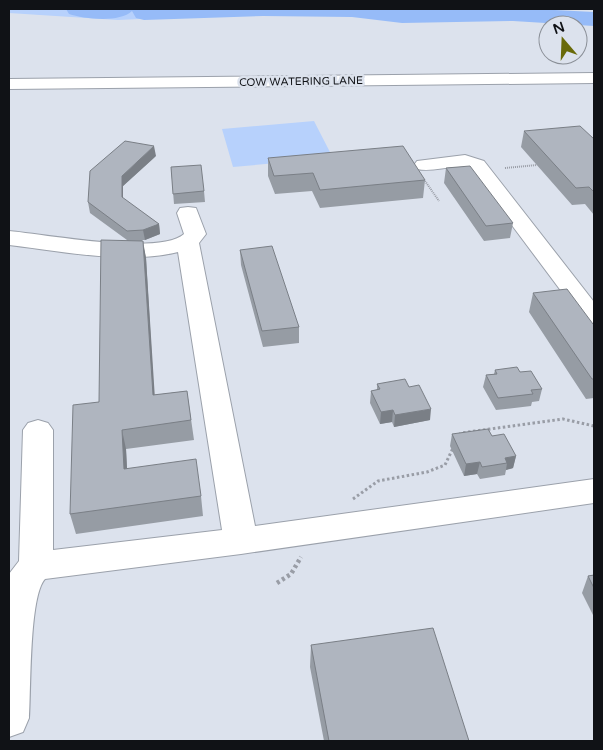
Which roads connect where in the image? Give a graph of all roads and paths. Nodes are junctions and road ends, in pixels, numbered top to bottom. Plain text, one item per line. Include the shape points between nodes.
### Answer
1 (594, 78) edge
2 (9, 84) edge
3 (424, 165) dead end
4 (188, 213) dead end
5 (9, 238) edge
6 (188, 242) junction
7 (594, 318) edge
8 (594, 426) edge
9 (38, 430) dead end
10 (594, 491) edge
11 (350, 502) dead end
12 (316, 530) junction
13 (241, 541) junction
14 (36, 566) junction
15 (276, 582) dead end
16 (9, 718) edge

1 - 2 street, COW WATERING LANE
3 - 7 street via 465,161 477,165
4 - 6 street via 195,234
5 - 6 street via 135,251
6 - 13 street
8 - 11 path via 564,419 461,433 445,465 427,472 378,481
9 - 14 street
10 - 12 street
12 - 13 street
12 - 15 path via 291,574
13 - 14 street
14 - 16 street via 25,577 17,604

